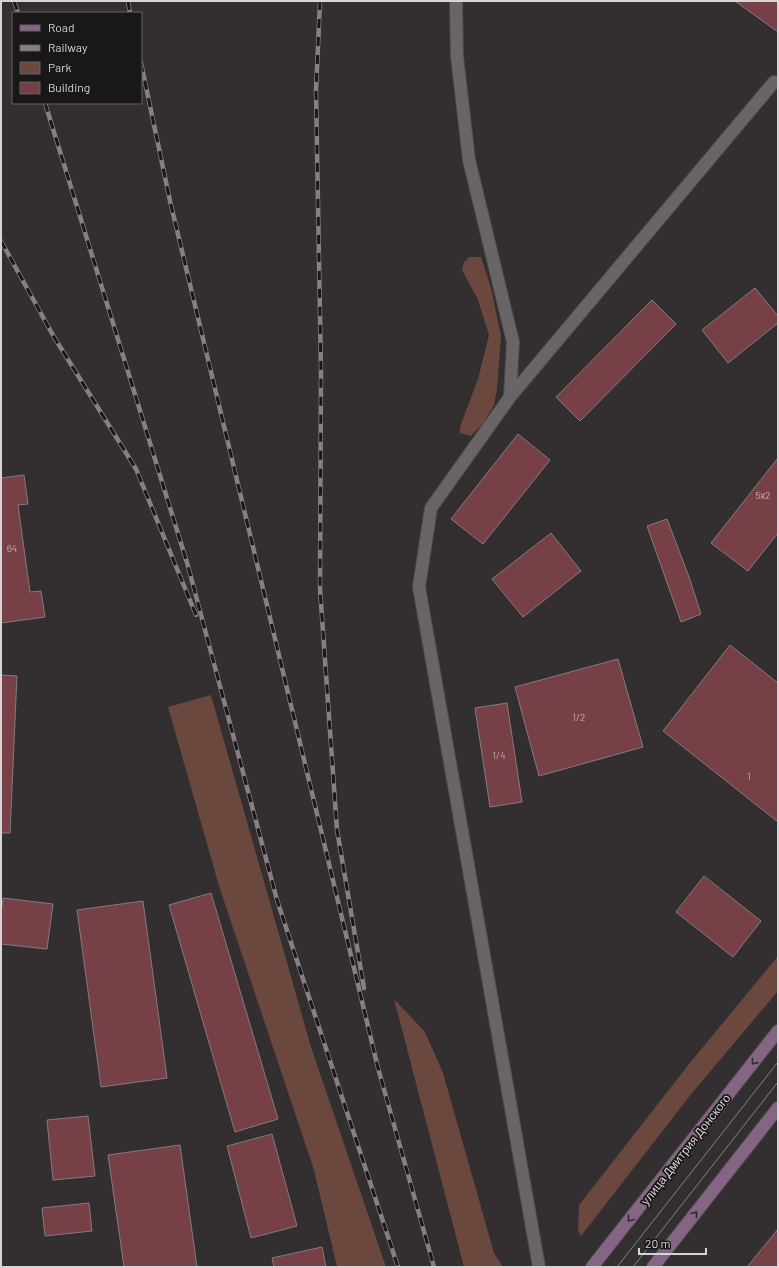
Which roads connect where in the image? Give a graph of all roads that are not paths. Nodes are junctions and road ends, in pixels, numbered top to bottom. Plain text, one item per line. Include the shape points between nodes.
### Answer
1 (456, 1) edge
2 (774, 82) dead end
3 (510, 397) junction
4 (778, 1031) edge
5 (778, 1108) edge
6 (540, 1267) edge
7 (592, 1267) edge
8 (653, 1267) edge

1 - 3 lane via 457,56 469,160 513,342
2 - 3 lane
3 - 6 lane via 431,508 419,587
4 -> 7 street, улица Дмитрия Донского
8 -> 5 street

